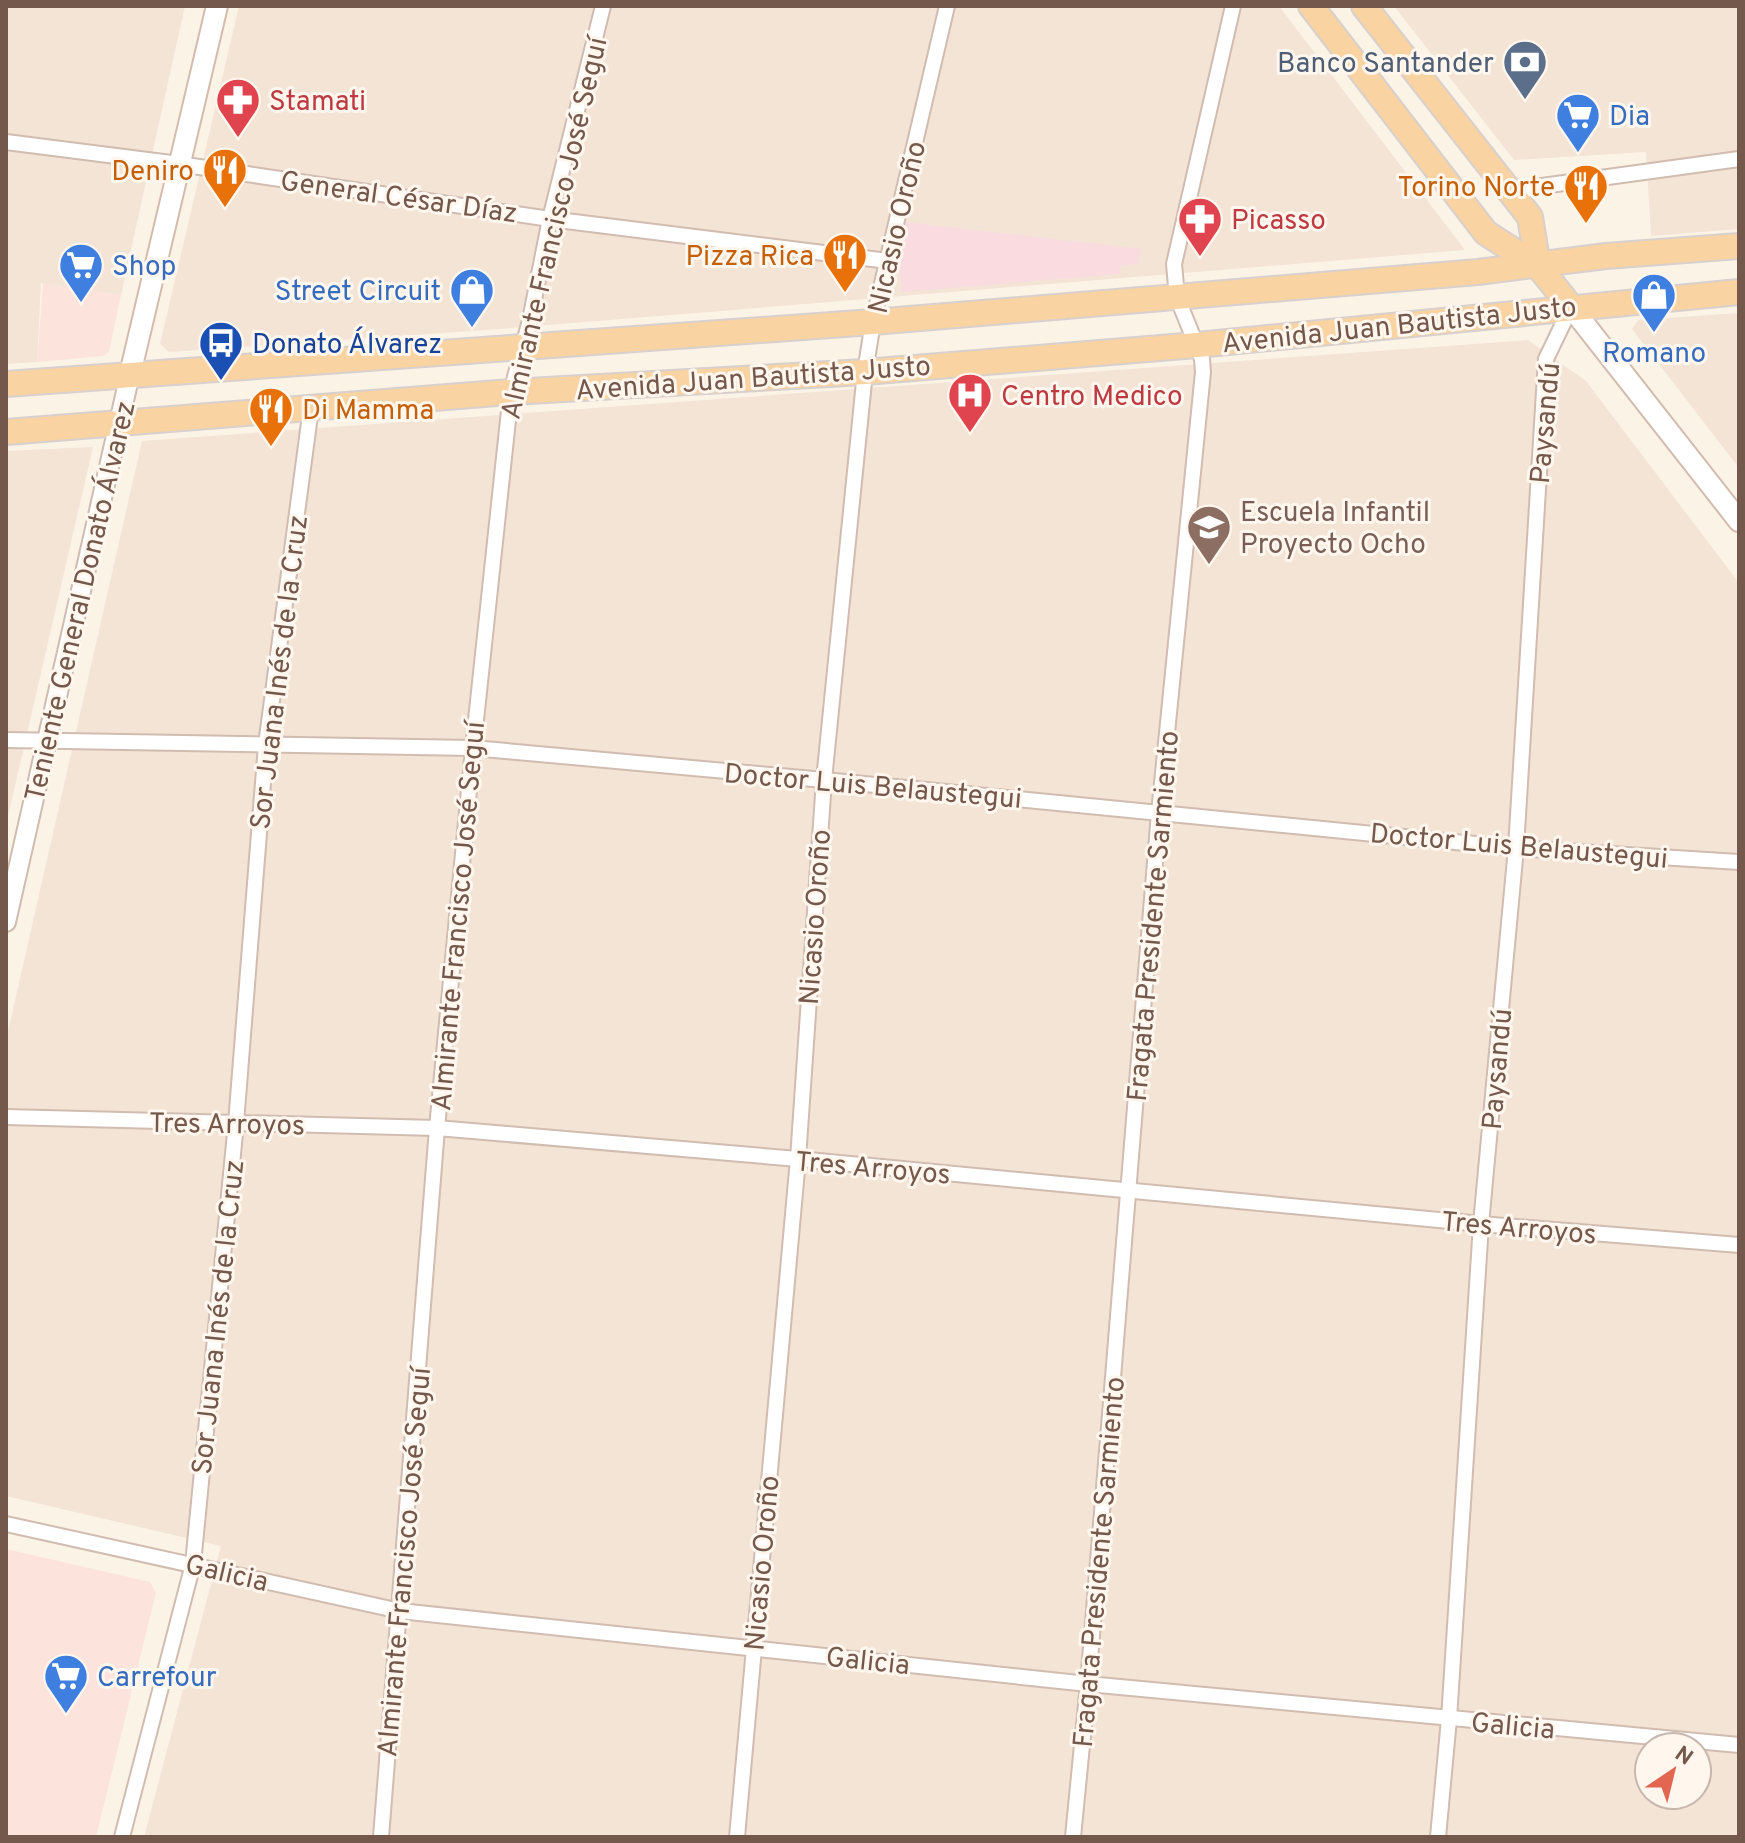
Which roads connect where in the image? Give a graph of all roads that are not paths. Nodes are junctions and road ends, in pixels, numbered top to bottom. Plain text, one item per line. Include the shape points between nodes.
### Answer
1 (217, 6) edge
2 (603, 6) edge
3 (947, 6) edge
4 (1233, 6) edge
5 (1311, 6) edge
6 (1364, 6) edge
7 (6, 142) edge
8 (1739, 159) edge
9 (179, 164) junction
10 (1512, 193) junction
11 (550, 219) junction
12 (1739, 246) edge
13 (888, 261) junction
14 (1538, 266) junction
15 (1739, 292) edge
16 (1177, 297) junction
17 (1571, 307) junction
18 (873, 322) junction
19 (1197, 345) junction
20 (522, 347) junction
21 (865, 372) junction
22 (130, 374) junction
23 (6, 384) edge
24 (511, 392) junction
25 (311, 408) junction
26 (119, 425) junction
27 (6, 432) edge
28 (1739, 521) edge
29 (6, 740) edge
30 (48, 742) junction
31 (266, 745) junction
32 (473, 748) junction
33 (824, 780) junction
34 (1159, 813) junction
35 (1516, 848) junction
36 (1739, 862) edge
37 (6, 922) edge
38 (6, 1117) edge
39 (236, 1123) junction
40 (437, 1128) junction
41 (798, 1159) junction
42 (1128, 1191) junction
43 (1481, 1224) junction
44 (1739, 1245) edge
45 (6, 1524) edge
46 (193, 1564) junction
47 (400, 1611) junction
48 (754, 1648) junction
49 (1088, 1684) junction
50 (1449, 1719) junction
51 (1739, 1745) edge
52 (122, 1837) edge
53 (381, 1837) edge
54 (737, 1837) edge
55 (1073, 1837) edge
56 (1438, 1837) edge

1 - 9 main road
2 - 11 street, Almirante Francisco José Seguí
3 - 13 street, Nicasio Oroño
4 - 16 street, Fragata Presidente Sarmiento via 1174,264
5 - 14 main road via 1486,233
6 - 10 main road
7 - 9 street, General César Díaz
8 - 10 street
9 - 11 street, General César Díaz
9 - 22 main road
10 - 14 main road via 1530,217
11 - 13 street, General César Díaz
11 - 20 street, Almirante Francisco José Seguí
12 - 14 main road, Avenida Juan Bautista Justo
13 - 18 street, Nicasio Oroño
14 - 16 main road, Avenida Juan Bautista Justo
14 - 17 main road
15 - 17 main road, Avenida Juan Bautista Justo
16 - 18 main road, Avenida Juan Bautista Justo
16 - 19 street, Fragata Presidente Sarmiento
17 - 19 main road, Avenida Juan Bautista Justo
17 - 28 main road
17 - 35 street, Paysandú via 1546,359
18 - 20 main road, Avenida Juan Bautista Justo
18 - 21 street, Nicasio Oroño
19 - 21 main road, Avenida Juan Bautista Justo
19 - 34 street, Fragata Presidente Sarmiento via 1203,372
20 - 22 main road, Avenida Juan Bautista Justo
20 - 24 street, Almirante Francisco José Seguí
21 - 24 main road, Avenida Juan Bautista Justo
21 - 33 street, Nicasio Oroño
22 - 23 main road, Avenida Juan Bautista Justo
22 - 26 street, Teniente General Donato Álvarez
24 - 25 main road, Avenida Juan Bautista Justo
24 - 32 street, Almirante Francisco José Seguí
25 - 26 main road, Avenida Juan Bautista Justo
25 - 31 street, Sor Juana Inés de la Cruz
26 - 27 main road, Avenida Juan Bautista Justo
26 - 30 street, Teniente General Donato Álvarez
29 - 30 street, Doctor Luis Belaustegui
30 - 31 street, Doctor Luis Belaustegui
30 - 37 street, Teniente General Donato Álvarez
31 - 32 street, Doctor Luis Belaustegui
31 - 39 street, Sor Juana Inés de la Cruz
32 - 33 street, Doctor Luis Belaustegui
32 - 40 street, Almirante Francisco José Seguí
33 - 34 street, Doctor Luis Belaustegui
33 - 41 street, Nicasio Oroño
34 - 35 street, Doctor Luis Belaustegui
34 - 42 street, Fragata Presidente Sarmiento
35 - 36 street, Doctor Luis Belaustegui
35 - 43 street, Paysandú
38 - 39 street, Tres Arroyos
39 - 40 street, Tres Arroyos
39 - 46 street, Sor Juana Inés de la Cruz
40 - 41 street, Tres Arroyos
40 - 47 street, Almirante Francisco José Seguí
41 - 42 street, Tres Arroyos
41 - 48 street, Nicasio Oroño
42 - 43 street, Tres Arroyos
42 - 49 street, Fragata Presidente Sarmiento
43 - 44 street, Tres Arroyos
43 - 50 street, Paysandú
45 - 46 street, Galicia
46 - 47 street, Galicia
46 - 52 street, Sor Juana Inés de la Cruz
47 - 48 street, Galicia
47 - 53 street, Almirante Francisco José Seguí
48 - 49 street, Galicia
48 - 54 street, Nicasio Oroño
49 - 50 street, Galicia
49 - 55 street, Fragata Presidente Sarmiento
50 - 51 street, Galicia
50 - 56 street, Paysandú

